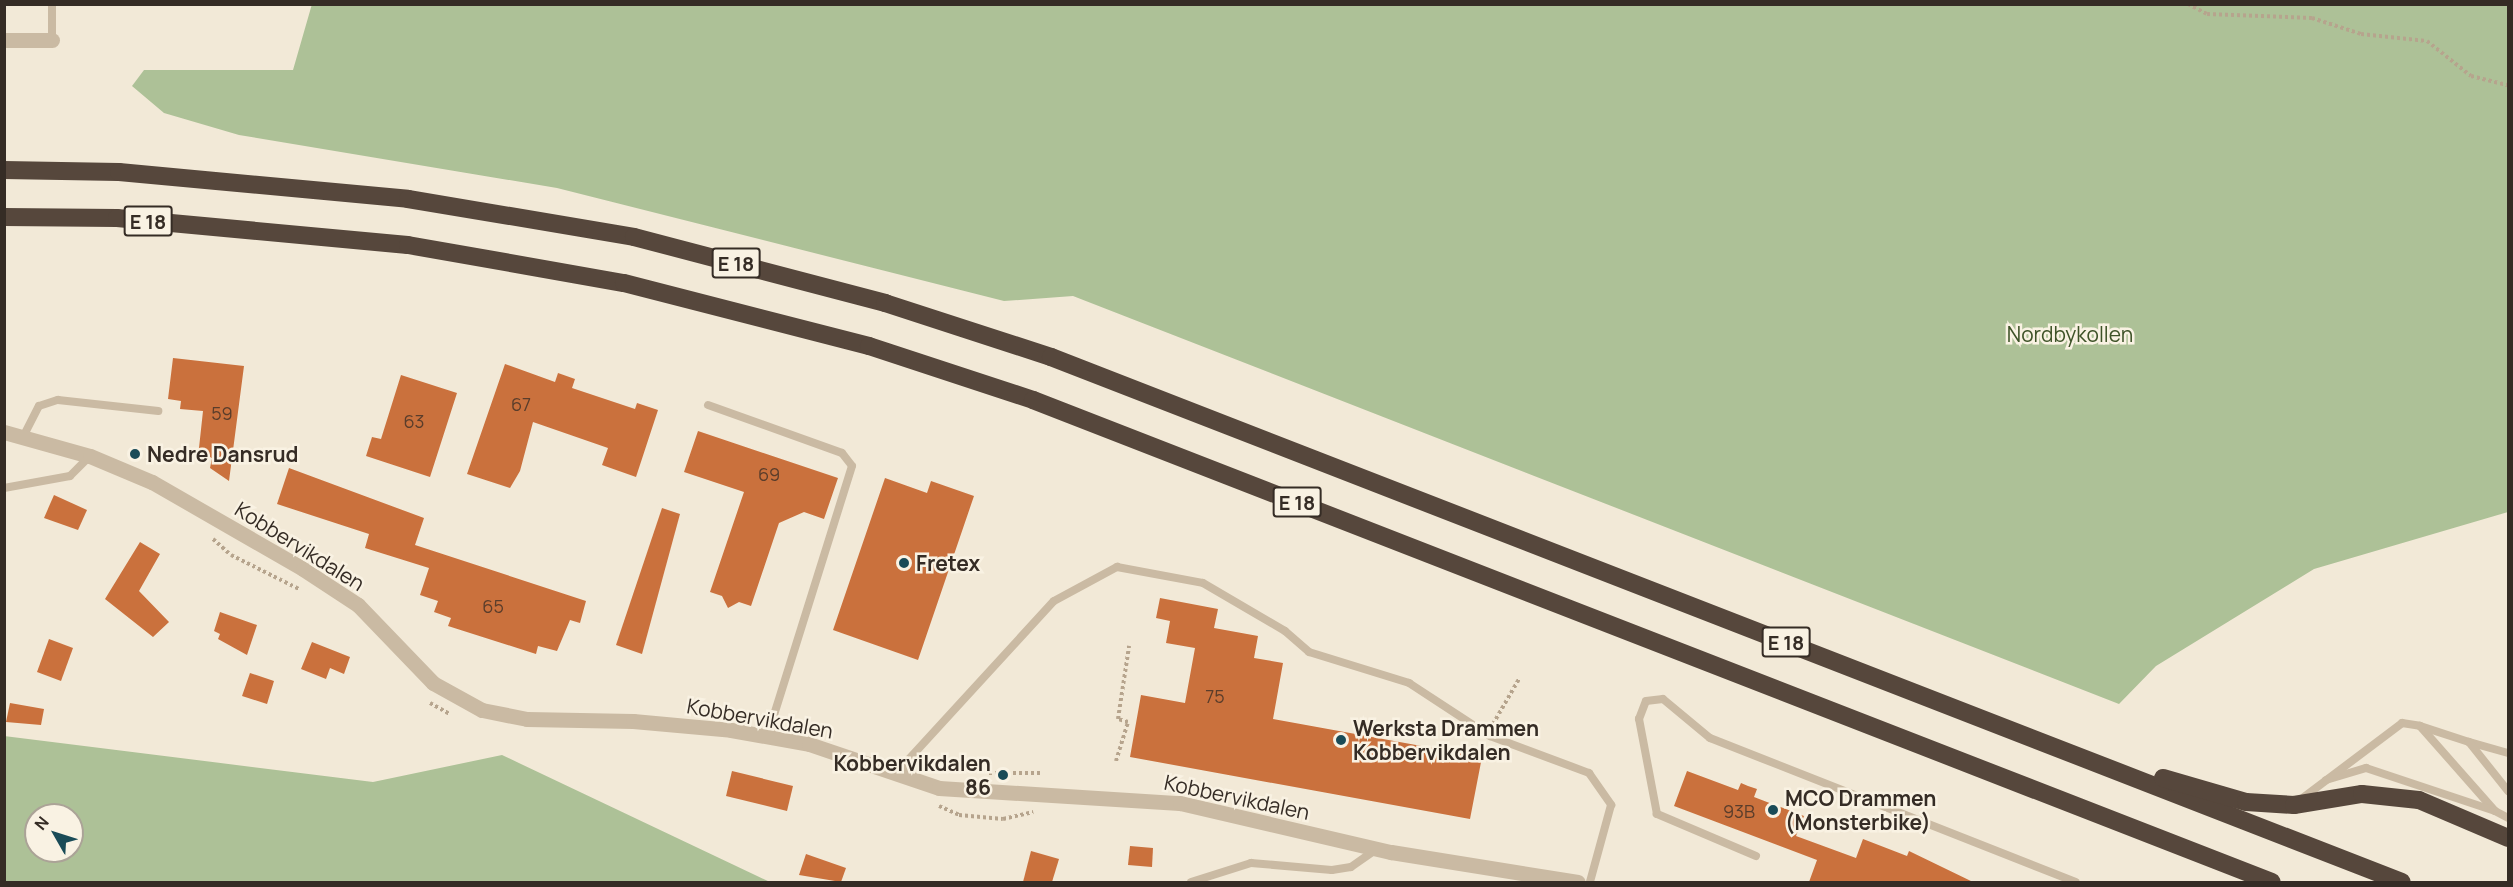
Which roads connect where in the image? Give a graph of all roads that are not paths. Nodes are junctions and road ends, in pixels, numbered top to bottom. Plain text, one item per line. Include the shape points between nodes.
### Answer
1 (52, 4) edge
2 (4, 40) edge
3 (52, 40) joint
4 (4, 170) edge
5 (4, 217) edge
6 (708, 405) dead end
7 (158, 411) dead end
8 (4, 432) edge
9 (23, 438) junction
10 (90, 456) junction
11 (4, 488) edge
12 (2420, 726) junction
13 (767, 737) junction
14 (2469, 742) junction
15 (2057, 748) junction
16 (2508, 753) edge
17 (903, 776) junction
18 (2326, 780) junction
19 (2508, 791) edge
20 (2294, 805) junction
21 (2495, 811) junction
22 (2508, 818) edge
23 (2508, 838) edge
24 (1377, 849) junction
25 (1756, 856) dead end
26 (1191, 882) edge
27 (1578, 882) edge
28 (1590, 882) edge
29 (2076, 882) edge
30 (2272, 882) edge
31 (2402, 882) edge

1 - 3 lane
2 - 3 street
4 - 15 highway, E 18 via 119,172 408,199 634,237 885,303 1052,357
5 - 30 highway, E 18 via 117,218 408,245 624,283 869,346 1066,413
6 - 13 lane via 842,453 852,466
7 - 9 lane via 58,400 39,406
8 - 9 street, Kobbervikdalen
9 - 10 street, Kobbervikdalen
10 - 11 lane via 70,476
10 - 13 street, Kobbervikdalen via 152,482 335,588 379,624 433,682 462,702 527,719 644,722
12 - 14 lane
12 - 18 lane via 2402,723
12 - 21 lane
13 - 17 street, Kobbervikdalen via 809,744
14 - 16 lane
14 - 19 lane
15 - 20 highway via 2246,802
15 - 31 highway, E 18
17 - 24 street, Kobbervikdalen via 973,792 1180,803
17 - 28 lane via 909,759 1054,601 1117,567 1203,583 1285,631 1309,652 1409,683 1490,736 1589,773 1611,805
18 - 20 lane
18 - 21 lane via 2366,768
20 - 23 highway via 2362,794 2419,800
21 - 22 lane
24 - 26 lane via 1352,867 1332,870 1251,863
24 - 27 street, Kobbervikdalen
25 - 29 lane via 1657,814 1639,718 1646,701 1663,699 1710,738

